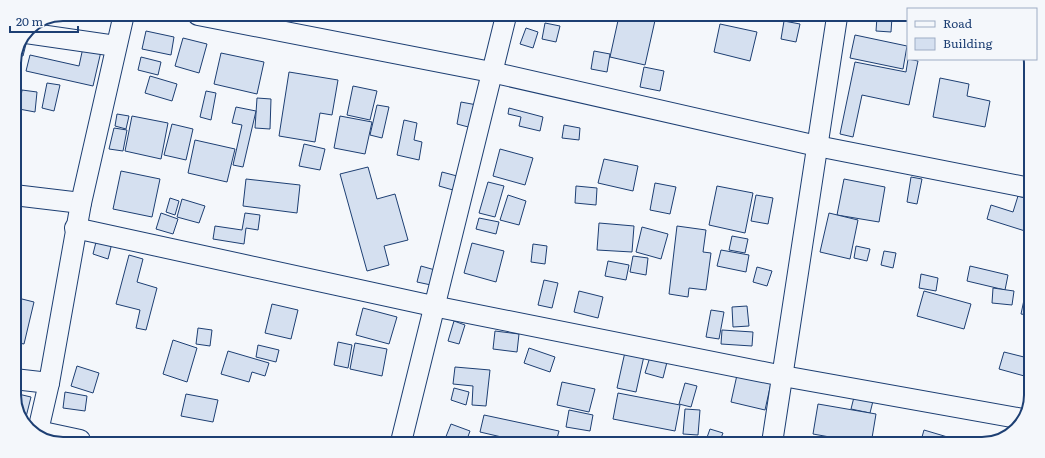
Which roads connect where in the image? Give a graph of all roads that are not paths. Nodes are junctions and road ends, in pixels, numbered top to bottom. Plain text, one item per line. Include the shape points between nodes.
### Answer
1 (122, 21) edge
2 (233, 21) edge
3 (505, 21) edge
4 (836, 21) edge
5 (33, 34) edge
6 (116, 46) junction
7 (491, 72) junction
8 (817, 146) junction
9 (1024, 187) edge
10 (21, 196) edge
11 (81, 203) junction
12 (75, 228) junction
13 (433, 306) junction
14 (782, 376) junction
15 (21, 380) edge
16 (49, 384) junction
17 (1017, 418) edge
18 (38, 429) edge
19 (402, 437) edge
20 (773, 437) edge

1 - 6 street
2 - 7 street
3 - 7 street
4 - 8 street
5 - 6 street
6 - 11 street
7 - 8 street
7 - 13 street
8 - 9 street
8 - 14 street
10 - 11 street
11 - 12 street
12 - 13 street
12 - 16 street
13 - 14 street
13 - 19 street
14 - 17 street
14 - 20 street
15 - 16 street
16 - 18 street

